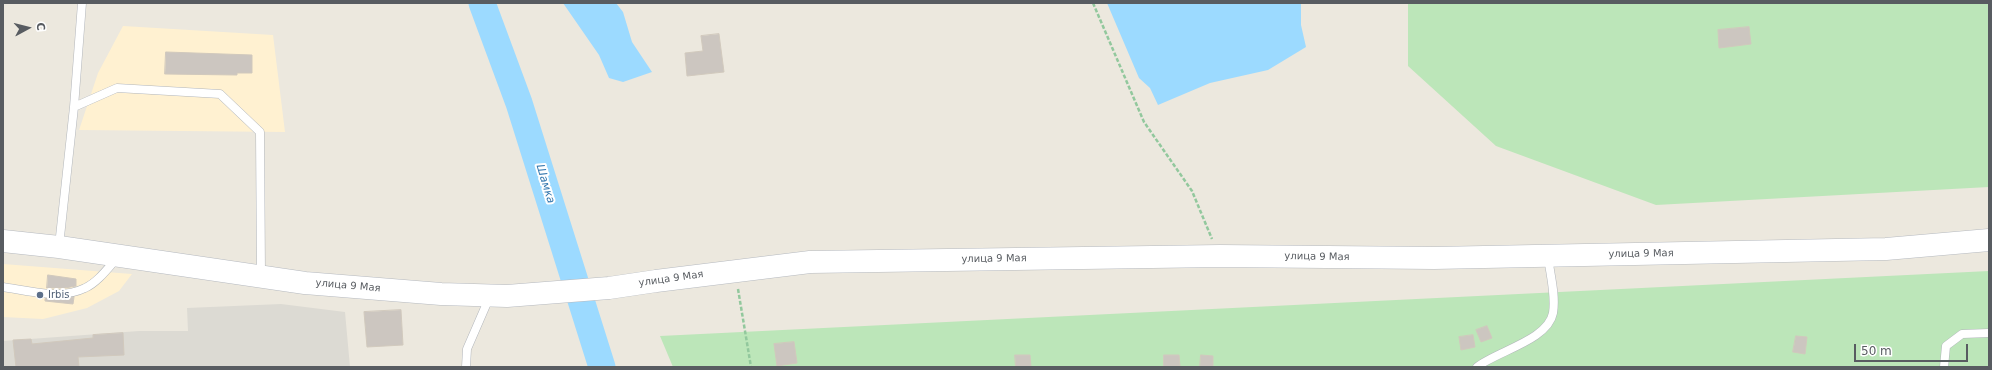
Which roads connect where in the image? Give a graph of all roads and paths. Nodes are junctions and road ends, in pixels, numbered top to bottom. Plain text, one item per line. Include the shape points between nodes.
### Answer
1 (82, 3) edge
2 (1093, 3) edge
3 (74, 107) junction
4 (1989, 240) edge
5 (3, 241) edge
6 (59, 247) junction
7 (120, 255) junction
8 (1220, 256) junction
9 (1548, 256) junction
10 (735, 271) junction
11 (261, 276) junction
12 (3, 287) edge
13 (490, 295) junction
14 (1989, 333) edge
15 (466, 367) edge
16 (751, 367) edge
17 (1476, 367) edge
18 (1944, 367) edge

1 - 3 lane
2 - 8 path via 1144,122 1192,191
3 - 6 lane
3 - 11 lane via 118,88 220,94 260,132
4 - 9 main road, улица 9 Мая via 1886,249
5 - 6 main road, улица 9 Мая
6 - 7 main road, улица 9 Мая
7 - 11 main road, улица 9 Мая
7 - 12 lane via 86,288 62,295
8 - 9 main road, улица 9 Мая
8 - 10 main road, улица 9 Мая via 810,262
9 - 17 lane via 1553,314 1541,333
10 - 13 main road, улица 9 Мая via 561,293
10 - 16 path
11 - 13 main road, улица 9 Мая via 305,283 441,294
13 - 15 lane via 467,349
14 - 18 lane via 1962,334 1946,346

